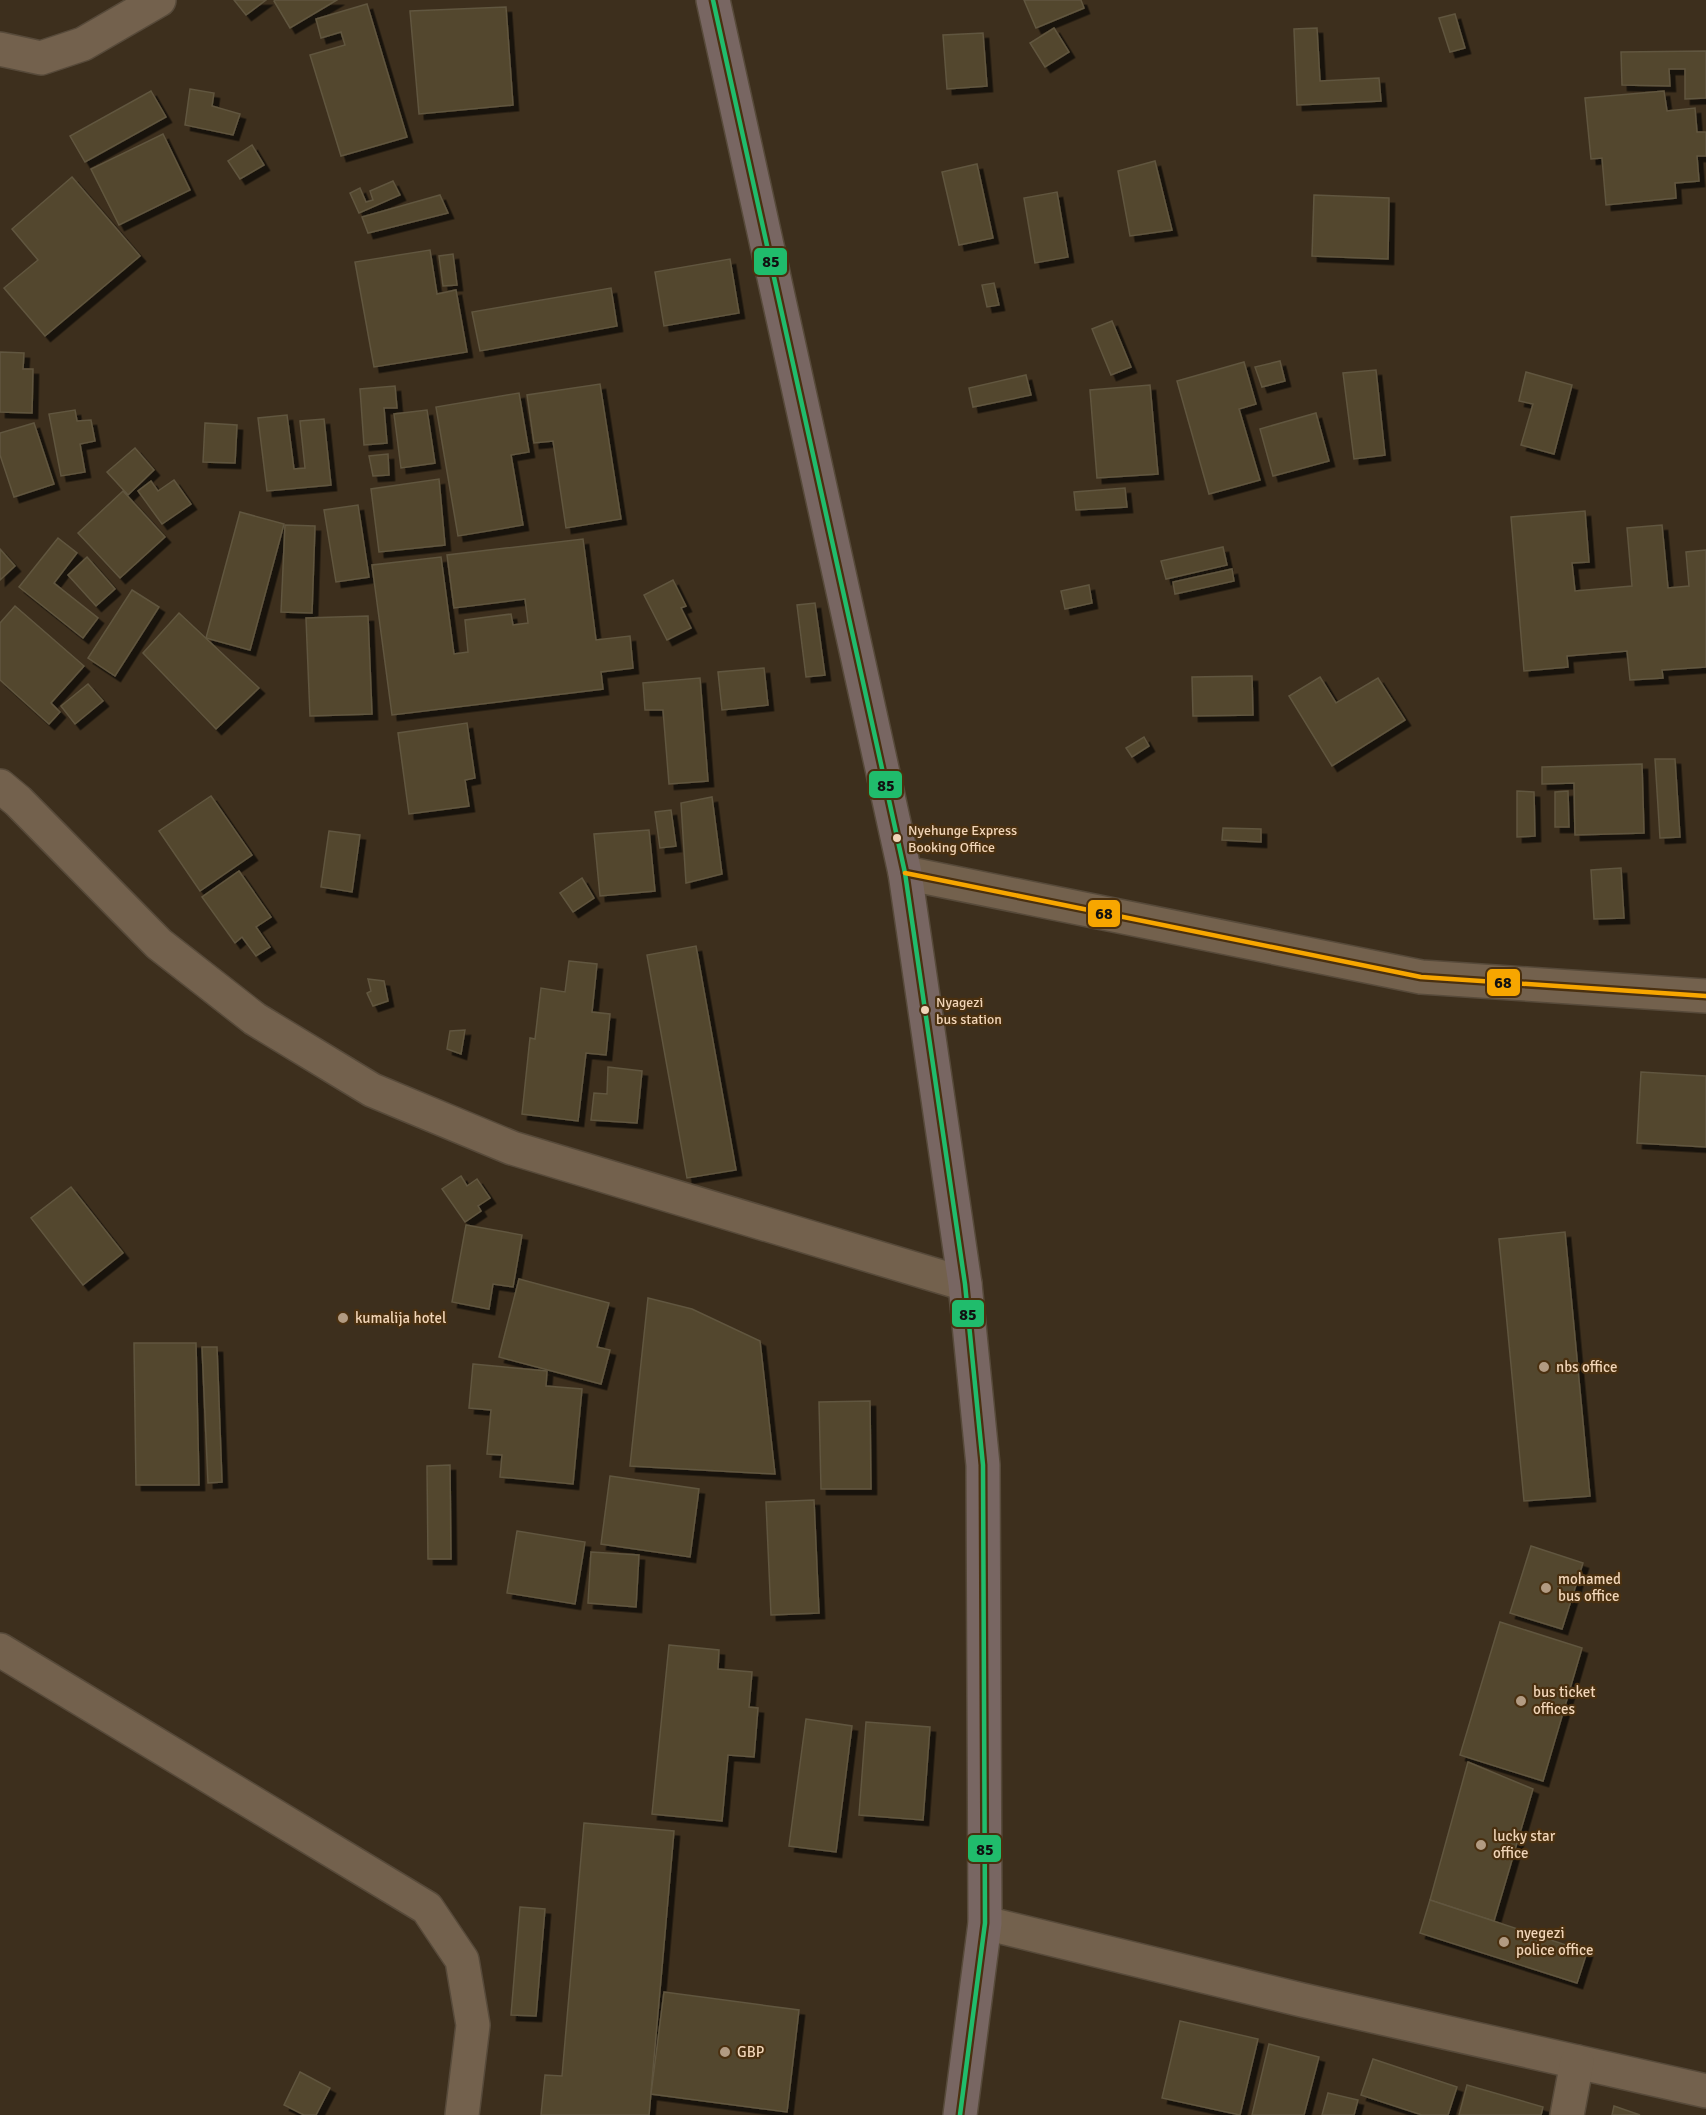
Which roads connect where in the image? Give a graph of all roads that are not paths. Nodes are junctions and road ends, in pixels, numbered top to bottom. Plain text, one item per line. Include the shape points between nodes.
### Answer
1 (159, 0) edge
2 (713, 0) edge
3 (0, 48) edge
4 (6, 804) edge
5 (905, 873) junction
6 (1706, 996) edge
7 (965, 1284) junction
8 (0, 1650) edge
9 (985, 1923) junction
10 (1577, 2062) junction
11 (1706, 2091) edge
12 (462, 2115) edge
13 (960, 2115) edge
14 (1567, 2115) edge

1 - 3 street via 83,44 41,58
2 - 5 highway
4 - 7 street via 159,944 255,1019 372,1090 512,1148
5 - 6 street via 1421,977
5 - 7 highway
7 - 9 highway via 983,1465
8 - 12 street via 427,1908 462,1960 473,2025
9 - 10 street
9 - 13 highway
10 - 11 street
10 - 14 street

